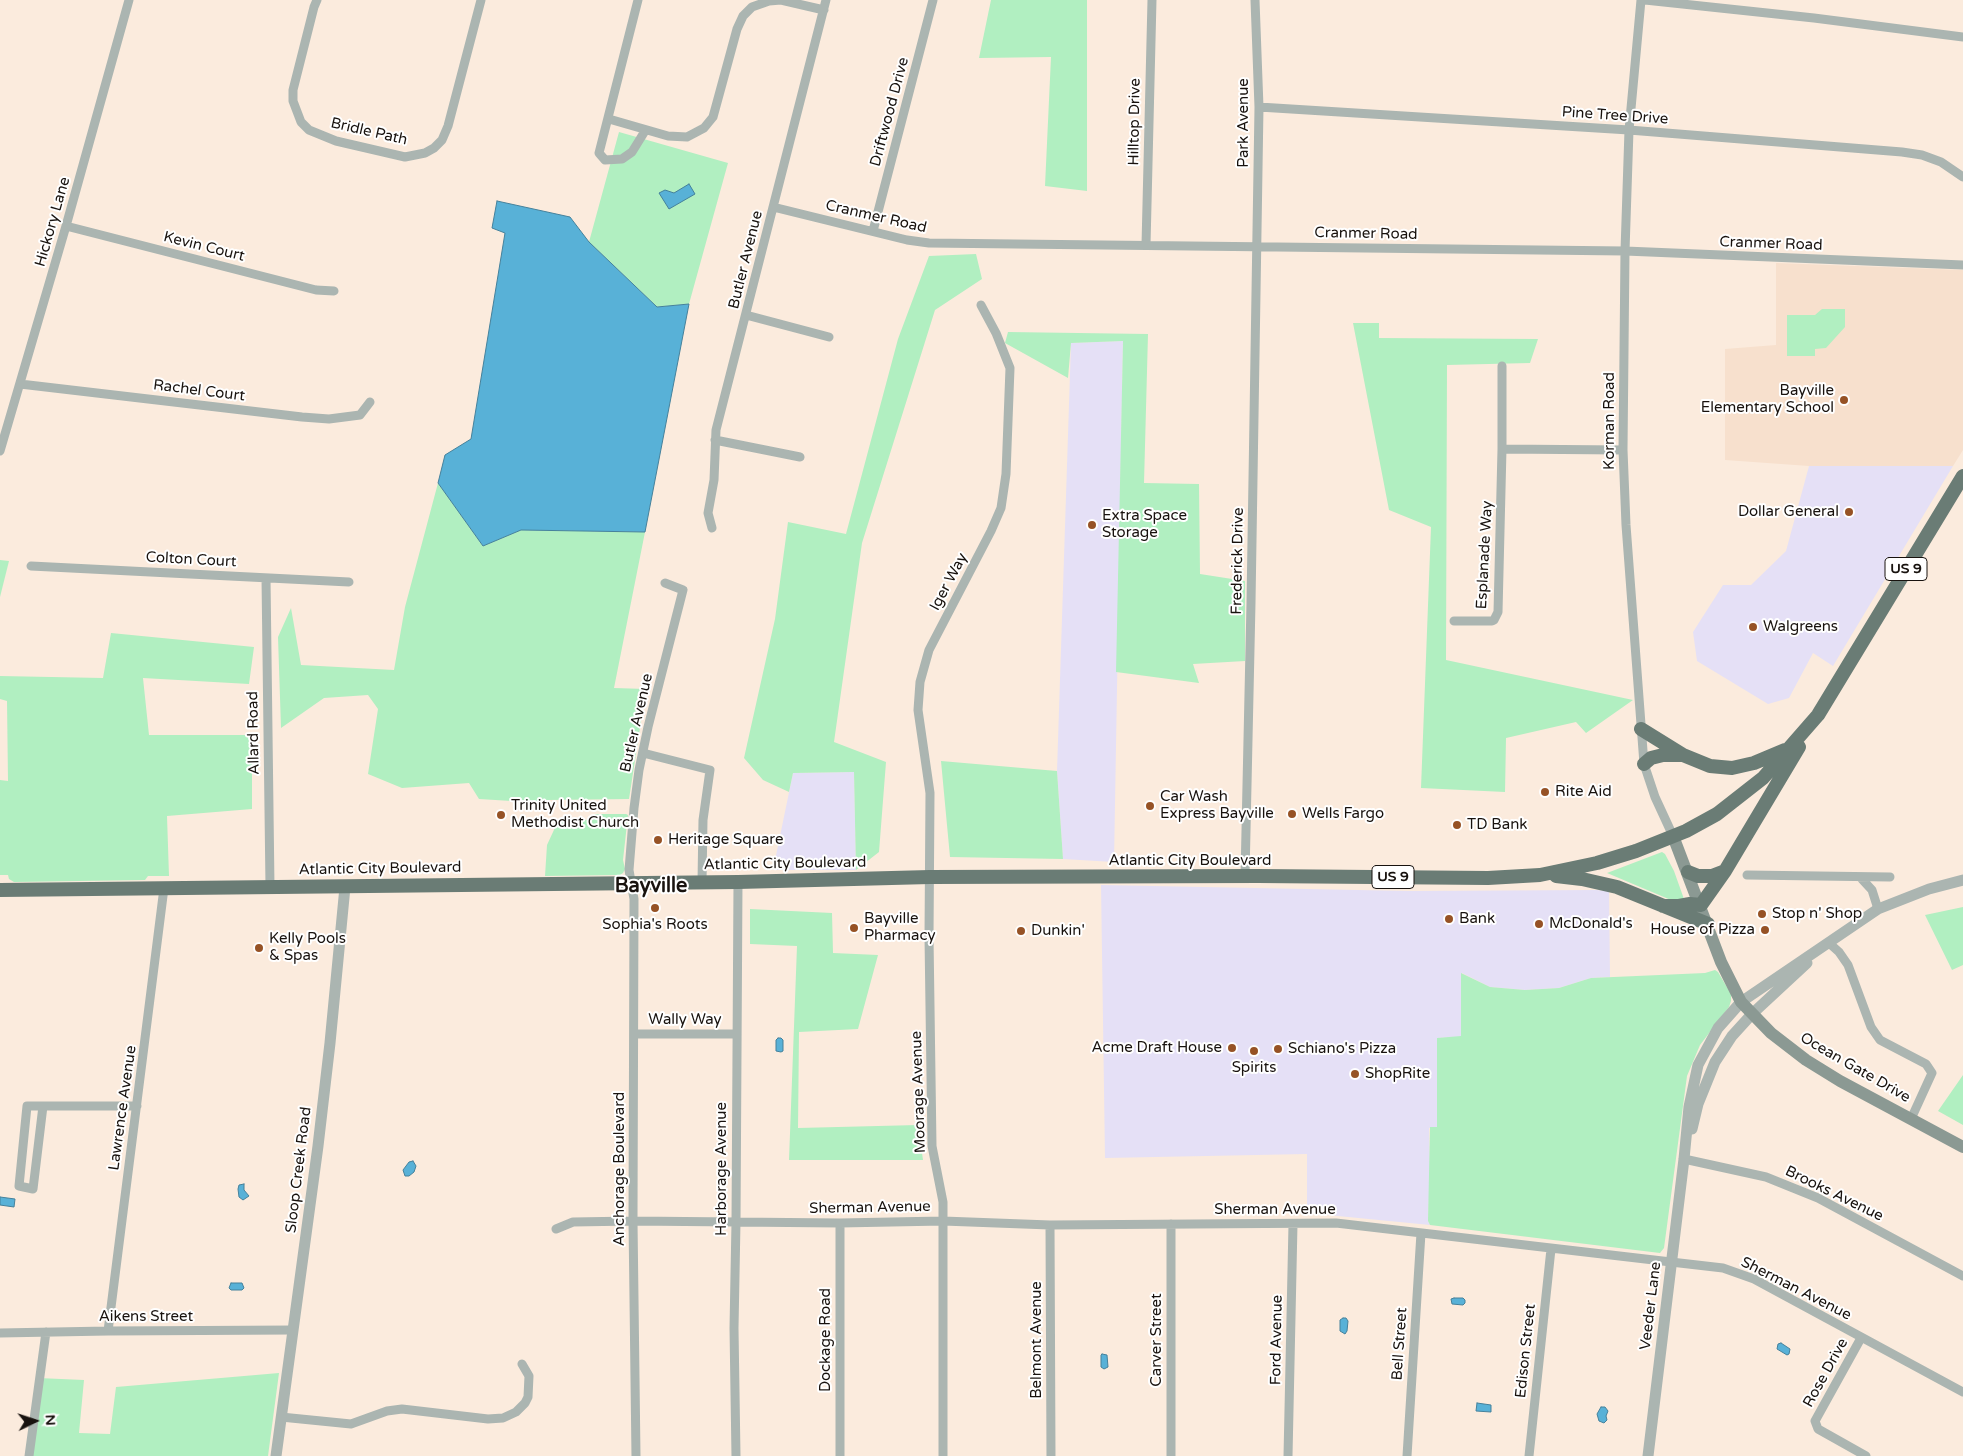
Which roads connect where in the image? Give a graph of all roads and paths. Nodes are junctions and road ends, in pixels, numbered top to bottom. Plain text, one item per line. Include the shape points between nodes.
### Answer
1 (129, 0) edge
2 (317, 0) edge
3 (481, 0) edge
4 (638, 0) edge
5 (826, 0) edge
6 (933, 0) edge
7 (1152, 0) edge
8 (1255, 0) edge
9 (1641, 0) edge
10 (1646, 0) edge
11 (824, 10) junction
12 (1963, 37) edge
13 (1259, 107) junction
14 (609, 119) junction
15 (1629, 130) junction
16 (645, 131) junction
17 (1963, 177) edge
18 (773, 207) junction
19 (66, 226) junction
20 (873, 231) junction
21 (1146, 245) junction
22 (1256, 247) junction
23 (1625, 251) junction
24 (1963, 265) edge
25 (334, 291) dead end
26 (982, 305) dead end
27 (746, 315) junction
28 (829, 337) dead end
29 (1502, 366) dead end
30 (20, 384) junction
31 (370, 402) dead end
32 (715, 440) junction
33 (1502, 449) junction
34 (1624, 450) junction
35 (0, 451) edge
36 (800, 457) dead end
37 (1963, 476) edge
38 (712, 528) dead end
39 (31, 566) dead end
40 (266, 578) junction
41 (348, 582) dead end
42 (665, 583) dead end
43 (1454, 622) dead end
44 (1818, 715) junction
45 (1640, 729) junction
46 (1791, 748) junction
47 (643, 753) junction
48 (1682, 755) junction
49 (1644, 764) junction
50 (1673, 836) junction
51 (1725, 871) junction
52 (1688, 872) junction
53 (1540, 875) junction
54 (1747, 875) dead end
55 (1245, 876) junction
56 (930, 877) junction
57 (1860, 877) junction
58 (1890, 877) dead end
59 (1963, 880) edge
60 (702, 882) junction
61 (738, 882) junction
62 (632, 883) junction
63 (270, 887) junction
64 (344, 887) junction
65 (164, 888) junction
66 (0, 890) edge
67 (1700, 905) junction
68 (1663, 906) junction
69 (1878, 909) junction
70 (1708, 924) junction
71 (1826, 945) junction
72 (1741, 1002) junction
73 (1752, 1014) junction
74 (635, 1034) junction
75 (736, 1034) junction
76 (43, 1106) junction
77 (137, 1106) junction
78 (1911, 1119) junction
79 (1963, 1147) edge
80 (1684, 1160) junction
81 (634, 1221) junction
82 (736, 1222) junction
83 (943, 1222) junction
84 (840, 1223) junction
85 (1171, 1224) junction
86 (1293, 1224) junction
87 (1050, 1225) junction
88 (556, 1229) dead end
89 (1421, 1233) junction
90 (1551, 1249) junction
91 (1671, 1262) junction
92 (1963, 1276) edge
93 (293, 1330) junction
94 (108, 1331) junction
95 (46, 1332) junction
96 (0, 1333) edge
97 (1862, 1338) junction
98 (522, 1364) dead end
99 (1963, 1392) edge
100 (282, 1416) junction
101 (29, 1456) edge
102 (276, 1456) edge
103 (636, 1456) edge
104 (736, 1456) edge
105 (840, 1456) edge
106 (943, 1456) edge
107 (1051, 1456) edge
108 (1172, 1456) edge
109 (1288, 1456) edge
110 (1407, 1456) edge
111 (1528, 1456) edge
112 (1648, 1456) edge
113 (1866, 1456) edge

1 - 19 street, Hickory Lane
2 - 3 street, Bridle Path via 293,90 293,101 301,122 309,130 336,141 405,157 425,153 442,140
4 - 14 street
5 - 11 street, Butler Avenue
6 - 20 street, Driftwood Drive
7 - 21 street, Hilltop Drive
8 - 13 street, Park Avenue
9 - 15 street, Korman Road
10 - 12 street
11 - 16 street via 781,0 752,7 737,29 718,103 704,128 687,137
11 - 18 street, Butler Avenue
13 - 15 street, Pine Tree Drive
13 - 22 street, Park Avenue
14 - 16 street
14 - 16 street via 599,153 605,160 622,159 632,152
15 - 17 street, Pine Tree Drive via 1922,154
15 - 23 street, Korman Road
18 - 20 street, Cranmer Road
18 - 27 street, Butler Avenue
19 - 25 street, Kevin Court via 316,290
19 - 30 street, Hickory Lane
20 - 21 street, Cranmer Road via 930,243
21 - 22 street, Cranmer Road
22 - 23 street, Cranmer Road
22 - 55 street, Frederick Drive
23 - 24 street, Cranmer Road
23 - 34 street, Korman Road
26 - 56 street, Iger Way via 1010,368 1006,474 998,516 929,650 923,668 918,710 930,793
27 - 28 street
27 - 32 street, Butler Avenue
29 - 33 street, Esplanade Way
30 - 31 street, Rachel Court via 311,418 360,415
30 - 35 street, Hickory Lane
32 - 36 street
32 - 38 street, Butler Avenue via 714,480 708,514
33 - 34 street
33 - 43 street, Esplanade Way via 1498,612 1492,621
34 - 45 street, Korman Road
37 - 44 highway, US 9
39 - 40 street, Colton Court
40 - 41 street, Colton Court
40 - 63 street, Allard Road
42 - 47 street, Butler Avenue via 683,590
44 - 46 highway, US 9
44 - 51 highway
45 - 48 highway
45 - 49 street, Korman Road
46 - 48 highway via 1732,768 1710,766
46 - 50 highway, US 9 via 1763,778 1734,802
47 - 60 street via 710,770 703,820
47 - 62 street, Butler Avenue via 634,808 629,870
48 - 49 highway via 1663,755
49 - 50 street, Korman Road
50 - 52 main road, Ocean Gate Drive
50 - 53 highway, US 9 via 1597,863
51 - 52 highway via 1712,876
51 - 67 highway
52 - 67 main road, Ocean Gate Drive
53 - 55 highway, Atlantic City Boulevard / US 9 via 1488,878
53 - 68 highway via 1600,882
54 - 57 street
55 - 56 highway, Atlantic City Boulevard / US 9
56 - 61 highway, Atlantic City Boulevard / US 9
56 - 83 street, Moorage Avenue via 932,1146 943,1202
57 - 58 street
57 - 69 street via 1872,890
59 - 69 street via 1928,889
60 - 61 highway, Atlantic City Boulevard / US 9
60 - 62 highway, Atlantic City Boulevard / US 9
61 - 75 street, Harborage Avenue
62 - 64 highway, Atlantic City Boulevard / US 9
62 - 74 street, Anchorage Boulevard
63 - 64 highway, Atlantic City Boulevard / US 9
63 - 65 highway, Atlantic City Boulevard / US 9
64 - 93 street, Sloop Creek Road via 329,1052
65 - 66 highway, Atlantic City Boulevard / US 9
65 - 77 street, Lawrence Avenue
67 - 68 highway
67 - 70 main road, Ocean Gate Drive
68 - 70 highway
69 - 71 street
70 - 72 main road, Ocean Gate Drive via 1721,962
71 - 72 street, Veeder Lane
71 - 73 street, Veeder Lane
71 - 78 street via 1838,952 1848,965 1871,1027 1880,1040 1926,1064 1932,1073
72 - 73 main road, Ocean Gate Drive
72 - 80 street, Veeder Lane via 1718,1028 1698,1064 1688,1107
73 - 78 main road, Ocean Gate Drive via 1806,1060
73 - 80 street, Veeder Lane via 1715,1062 1698,1104
74 - 75 street, Wally Way
74 - 81 street, Anchorage Boulevard
75 - 82 street, Harborage Avenue
76 - 76 street via 27,1106 19,1186 33,1189
76 - 77 street
77 - 94 street, Lawrence Avenue
78 - 79 main road, Ocean Gate Drive
80 - 91 street, Veeder Lane
80 - 92 street, Brooks Avenue via 1766,1177 1818,1198
81 - 82 street, Sherman Avenue
81 - 88 street, Sherman Avenue via 573,1222
81 - 103 street, Anchorage Boulevard
82 - 84 street, Sherman Avenue
82 - 104 street, Harborage Avenue
83 - 84 street, Sherman Avenue
83 - 87 street, Sherman Avenue
83 - 106 street, Moorage Avenue
84 - 105 street, Dockage Road
85 - 86 street, Sherman Avenue
85 - 87 street, Sherman Avenue
85 - 108 street, Carver Street
86 - 89 street, Sherman Avenue via 1336,1223
86 - 109 street, Ford Avenue
87 - 107 street, Belmont Avenue
89 - 90 street, Sherman Avenue
89 - 110 street, Bell Street
90 - 91 street, Sherman Avenue
90 - 111 street, Edison Street
91 - 97 street, Sherman Avenue via 1737,1272
91 - 112 street, Veeder Lane
93 - 94 street, Aikens Street
93 - 100 street, Sloop Creek Road
94 - 95 street, Aikens Street
95 - 96 street, Aikens Street
95 - 101 street
97 - 99 street, Sherman Avenue
97 - 113 street, Rose Drive via 1815,1421 1818,1429
98 - 100 street via 529,1376 528,1396 521,1408 503,1418 402,1409 351,1424
100 - 102 street, Sloop Creek Road

